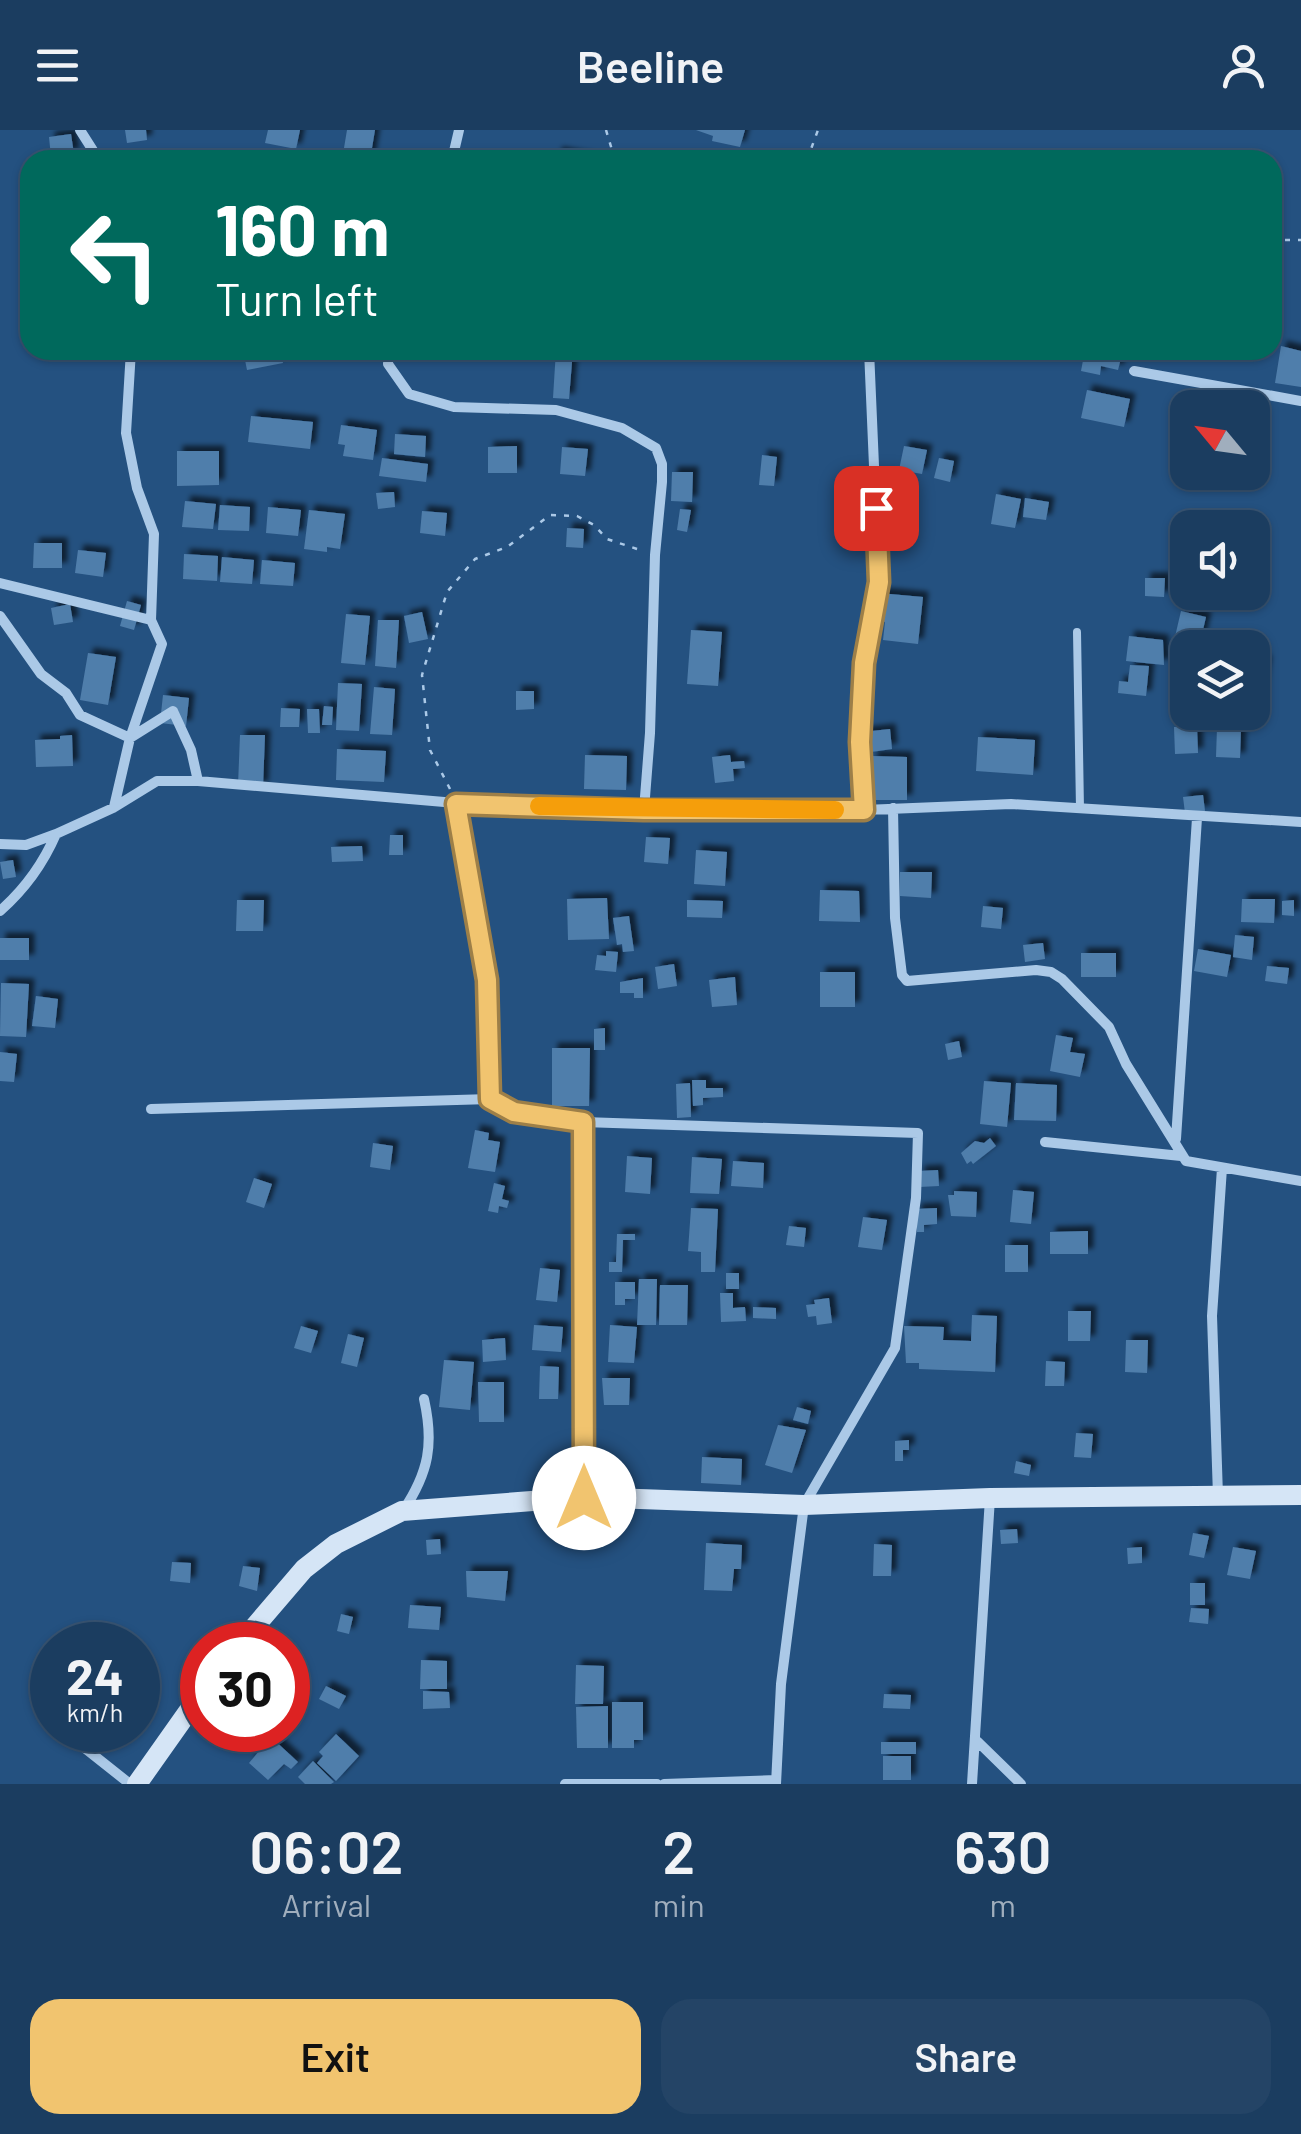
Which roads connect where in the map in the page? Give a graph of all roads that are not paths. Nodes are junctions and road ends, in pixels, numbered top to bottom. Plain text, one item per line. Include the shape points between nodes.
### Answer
1 (130, 360) edge
2 (389, 360) edge
3 (869, 360) edge
4 (1134, 371) dead end
5 (1301, 401) edge
6 (0, 583) edge
7 (0, 616) edge
8 (151, 620) junction
9 (1077, 632) dead end
10 (130, 738) junction
11 (198, 781) junction
12 (456, 804) junction
13 (114, 808) junction
14 (892, 808) junction
15 (1080, 809) junction
16 (644, 810) junction
17 (864, 810) junction
18 (1197, 818) junction
19 (1301, 822) edge
20 (56, 834) junction
21 (0, 844) edge
22 (0, 911) edge
23 (490, 1099) junction
24 (151, 1109) dead end
25 (583, 1122) junction
26 (1176, 1140) junction
27 (1045, 1142) dead end
28 (1181, 1156) junction
29 (1222, 1168) junction
30 (1301, 1181) edge
31 (424, 1399) dead end
32 (1301, 1495) edge
33 (1218, 1496) junction
34 (584, 1498) junction
35 (990, 1498) junction
36 (804, 1506) junction
37 (402, 1512) junction
38 (258, 1622) edge
39 (180, 1722) edge
40 (977, 1741) junction
41 (91, 1752) edge
42 (776, 1782) edge
43 (134, 1784) edge
44 (564, 1784) edge
45 (660, 1784) edge
46 (972, 1784) edge
47 (1021, 1784) edge

1 - 8 street via 126,433 154,534
2 - 16 street via 409,394 454,407 556,410 622,428 656,448 662,464
3 - 17 street via 879,582 864,663
4 - 5 street
6 - 8 street
7 - 10 street via 80,716
8 - 10 street via 162,644
9 - 15 lane
10 - 11 street via 172,711
10 - 13 street
11 - 12 street
11 - 13 street via 157,781
12 - 16 street
12 - 23 street via 487,980
13 - 20 street
14 - 15 street
14 - 17 street
14 - 26 street via 902,976 916,982 1051,972 1109,1027
15 - 18 street
16 - 17 street
18 - 19 street
18 - 26 street
20 - 21 street via 26,845
20 - 22 street via 44,861
23 - 24 street
23 - 25 street via 514,1112
25 - 34 street
25 - 36 street via 918,1133 916,1198 894,1348
26 - 28 street
27 - 28 street
28 - 29 street
29 - 30 street
29 - 33 street via 1212,1316
31 - 37 street via 431,1440 421,1480
32 - 33 main road
33 - 35 main road
34 - 36 main road
34 - 37 main road
35 - 36 main road
35 - 40 street
36 - 42 street via 780,1684
37 - 38 main road via 336,1544
39 - 43 main road
40 - 46 street
40 - 47 street
41 - 43 street
42 - 45 street
44 - 45 street

